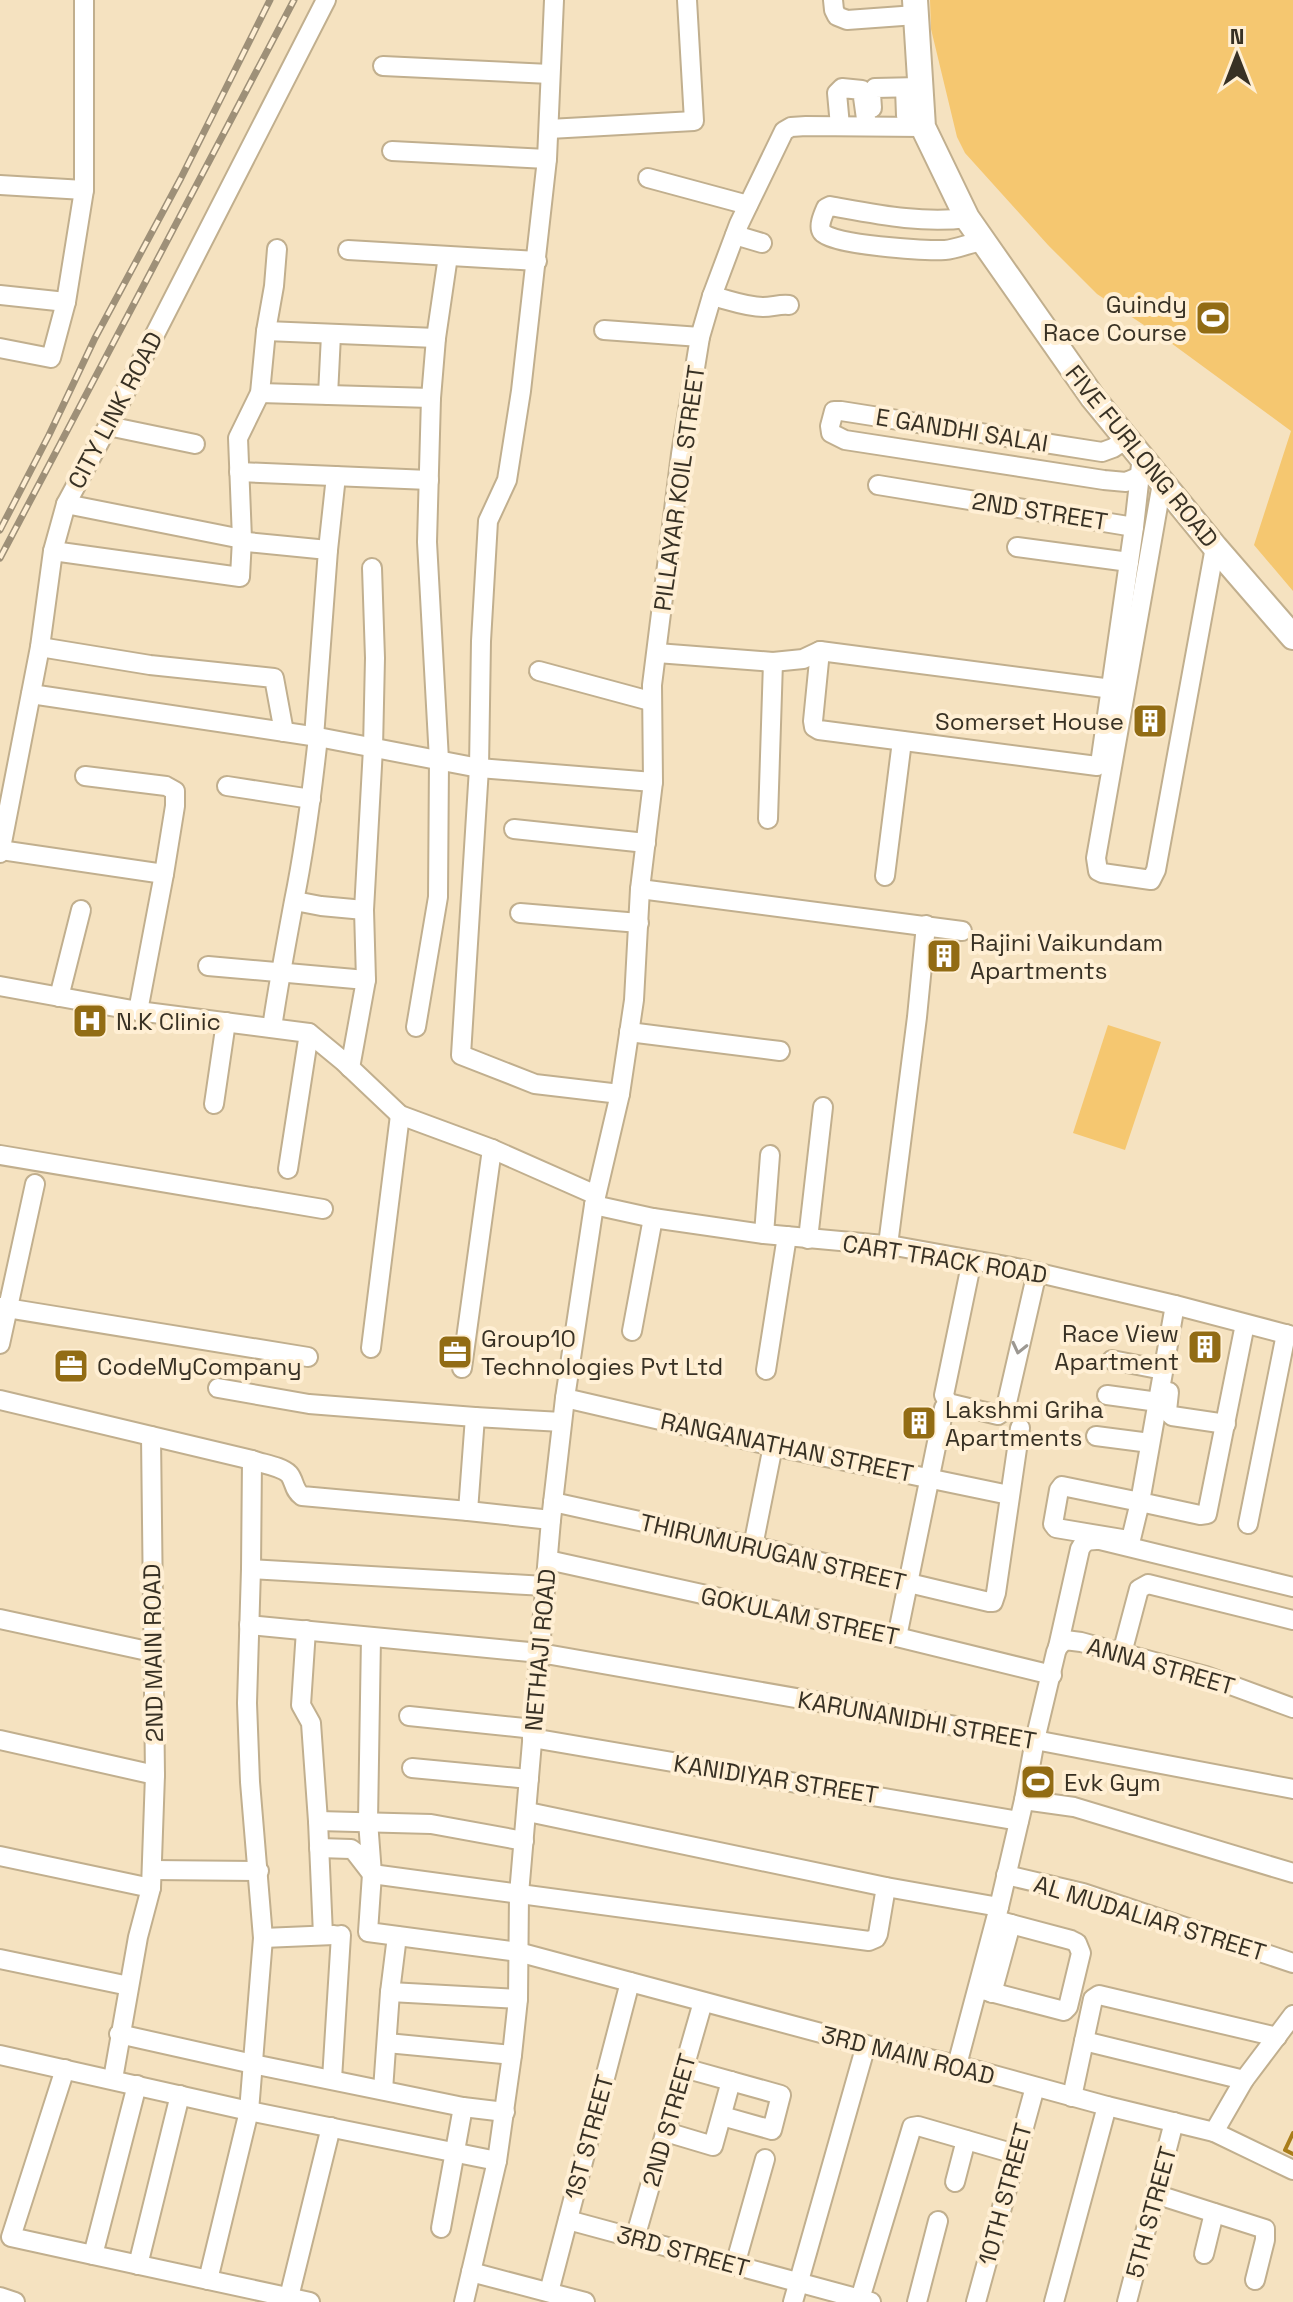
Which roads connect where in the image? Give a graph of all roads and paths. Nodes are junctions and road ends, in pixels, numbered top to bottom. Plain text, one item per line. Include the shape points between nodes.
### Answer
1 (84, 0) edge
2 (326, 0) edge
3 (554, 0) edge
4 (687, 0) edge
5 (833, 0) edge
6 (916, 8) edge
7 (383, 66) dead end
8 (550, 74) junction
9 (912, 87) junction
10 (917, 119) junction
11 (871, 123) junction
12 (840, 126) junction
13 (549, 129) junction
14 (392, 151) dead end
15 (547, 159) junction
16 (648, 178) dead end
17 (0, 185) edge
18 (84, 190) junction
19 (748, 205) junction
20 (967, 218) junction
21 (735, 235) junction
22 (982, 241) junction
23 (762, 243) dead end
24 (277, 249) dead end
25 (348, 250) dead end
26 (448, 256) junction
27 (537, 261) junction
28 (0, 295) edge
29 (712, 296) junction
30 (66, 302) junction
31 (789, 305) dead end
32 (604, 330) dead end
33 (266, 331) junction
34 (331, 335) junction
35 (700, 337) junction
36 (436, 338) junction
37 (0, 348) edge
38 (260, 393) junction
39 (328, 395) junction
40 (431, 398) junction
41 (108, 426) junction
42 (1125, 440) junction
43 (195, 444) dead end
44 (1102, 452) junction
45 (239, 472) junction
46 (1148, 472) junction
47 (336, 476) junction
48 (1101, 479) junction
49 (429, 480) junction
50 (878, 485) dead end
51 (66, 504) junction
52 (1134, 527) junction
53 (242, 539) junction
54 (1017, 547) dead end
55 (1215, 547) junction
56 (328, 550) junction
57 (53, 551) junction
58 (1129, 562) junction
59 (372, 568) dead end
60 (1293, 637) edge
61 (40, 647) junction
62 (820, 651) junction
63 (657, 653) junction
64 (773, 662) junction
65 (539, 671) dead end
66 (1112, 689) junction
67 (31, 694) junction
68 (650, 701) junction
69 (284, 732) junction
70 (316, 737) junction
71 (902, 741) junction
72 (373, 748) junction
73 (439, 760) junction
74 (479, 768) junction
75 (85, 776) dead end
76 (653, 782) junction
77 (227, 786) dead end
78 (311, 799) junction
79 (768, 819) dead end
80 (514, 829) dead end
81 (646, 843) junction
82 (0, 851) edge
83 (164, 874) junction
84 (885, 876) dead end
85 (640, 889) junction
86 (295, 901) junction
87 (81, 910) dead end
88 (364, 910) junction
89 (520, 913) dead end
90 (639, 923) junction
91 (926, 925) junction
92 (962, 931) dead end
93 (208, 966) dead end
94 (280, 973) junction
95 (366, 980) junction
96 (0, 986) edge
97 (59, 997) junction
98 (634, 1000) joint
99 (138, 1011) junction
100 (226, 1022) junction
101 (416, 1027) dead end
102 (272, 1028) junction
103 (629, 1032) junction
104 (309, 1033) junction
105 (780, 1051) dead end
106 (350, 1068) junction
107 (620, 1094) junction
108 (214, 1104) dead end
109 (823, 1107) dead end
110 (400, 1115) junction
111 (492, 1149) junction
112 (0, 1155) edge
113 (770, 1155) dead end
114 (288, 1169) dead end
115 (35, 1184) dead end
116 (595, 1200) junction
117 (323, 1209) dead end
118 (653, 1218) junction
119 (764, 1234) junction
120 (787, 1236) junction
121 (808, 1239) junction
122 (888, 1245) junction
123 (972, 1260) junction
124 (1037, 1272) junction
125 (1180, 1306) junction
126 (4, 1307) edge
127 (1245, 1324) junction
128 (632, 1331) dead end
129 (1289, 1335) edge
130 (0, 1344) edge
131 (371, 1348) dead end
132 (308, 1357) dead end
133 (1112, 1360) dead end
134 (462, 1368) dead end
135 (766, 1370) dead end
136 (1163, 1370) junction
137 (218, 1388) dead end
138 (1107, 1395) dead end
139 (565, 1398) junction
140 (0, 1400) edge
141 (1158, 1402) junction
142 (944, 1408) dead end
143 (475, 1417) junction
144 (562, 1422) junction
145 (1226, 1424) junction
146 (1020, 1428) dead end
147 (151, 1436) junction
148 (1096, 1436) dead end
149 (1150, 1443) junction
150 (773, 1446) junction
151 (252, 1460) junction
152 (929, 1478) junction
153 (1009, 1495) junction
154 (1140, 1502) junction
155 (468, 1511) junction
156 (552, 1511) junction
157 (1248, 1524) dead end
158 (753, 1546) junction
159 (548, 1560) junction
160 (251, 1569) junction
161 (907, 1584) junction
162 (545, 1586) junction
163 (1293, 1587) edge
164 (0, 1619) edge
165 (1293, 1620) edge
166 (249, 1625) junction
167 (306, 1630) junction
168 (371, 1637) junction
169 (897, 1637) junction
170 (1058, 1647) junction
171 (152, 1652) junction
172 (540, 1653) junction
173 (1122, 1653) junction
174 (1052, 1675) junction
175 (1293, 1708) edge
176 (409, 1716) dead end
177 (533, 1734) junction
178 (0, 1740) edge
179 (1035, 1740) junction
180 (412, 1768) dead end
181 (155, 1775) junction
182 (529, 1779) junction
183 (1293, 1789) edge
184 (1024, 1800) junction
185 (528, 1812) junction
186 (318, 1821) junction
187 (368, 1821) junction
188 (1019, 1821) junction
189 (524, 1841) junction
190 (319, 1848) junction
191 (0, 1856) edge
192 (259, 1871) junction
193 (1293, 1873) edge
194 (372, 1874) junction
195 (1006, 1875) junction
196 (152, 1879) junction
197 (886, 1887) junction
198 (519, 1894) junction
199 (1002, 1917) junction
200 (368, 1932) junction
201 (332, 1935) junction
202 (397, 1936) junction
203 (263, 1938) junction
204 (518, 1952) junction
205 (0, 1959) edge
206 (1293, 1963) edge
207 (630, 1982) junction
208 (129, 1986) junction
209 (986, 1991) junction
210 (390, 1992) junction
211 (518, 1999) junction
212 (703, 2002) junction
213 (1293, 2015) edge
214 (119, 2034) junction
215 (1277, 2037) junction
216 (1084, 2041) junction
217 (387, 2043) junction
218 (866, 2045) junction
219 (0, 2055) edge
220 (512, 2055) junction
221 (253, 2064) junction
222 (957, 2065) junction
223 (684, 2068) junction
224 (65, 2069) junction
225 (113, 2079) junction
226 (332, 2079) junction
227 (1244, 2080) junction
228 (731, 2081) junction
229 (137, 2085) junction
230 (1035, 2087) junction
231 (383, 2090) junction
232 (180, 2095) junction
233 (1072, 2097) junction
234 (1107, 2106) junction
235 (463, 2107) junction
236 (249, 2111) junction
237 (505, 2112) junction
238 (722, 2116) junction
239 (1174, 2122) junction
240 (331, 2127) junction
241 (666, 2132) junction
242 (1214, 2132) junction
243 (966, 2140) junction
244 (456, 2152) junction
245 (1015, 2154) junction
246 (765, 2159) dead end
247 (497, 2161) junction
248 (1293, 2170) edge
249 (955, 2182) dead end
250 (1155, 2194) junction
251 (1214, 2213) junction
252 (568, 2220) junction
253 (938, 2221) dead end
254 (441, 2228) dead end
255 (6, 2236) edge
256 (635, 2238) junction
257 (1204, 2254) dead end
258 (93, 2255) junction
259 (138, 2265) junction
260 (735, 2265) junction
261 (471, 2272) junction
262 (208, 2280) junction
263 (1255, 2280) dead end
264 (798, 2283) junction
265 (549, 2292) junction
266 (0, 2297) edge
267 (289, 2297) junction
268 (866, 2300) edge
269 (15, 2302) edge
270 (310, 2302) edge
271 (464, 2302) edge
272 (585, 2302) edge
273 (793, 2302) edge
274 (917, 2302) edge
275 (976, 2302) edge
276 (1054, 2302) edge
277 (1127, 2302) edge

1 - 18 street
2 - 41 street, CITY LINK ROAD
3 - 8 street
4 - 13 street via 694,121
5 - 6 street via 837,16 847,20
6 - 9 main road, FIVE FURLONG ROAD
7 - 8 street
8 - 13 street
9 - 10 main road, FIVE FURLONG ROAD
9 - 11 street via 873,90
10 - 11 street, PILLAYAR KOIL STREET
10 - 20 main road, FIVE FURLONG ROAD
11 - 12 street, PILLAYAR KOIL STREET
11 - 12 street via 862,90 842,88 837,93
12 - 19 street, PILLAYAR KOIL STREET via 784,131
13 - 15 street
14 - 15 street
15 - 27 street
16 - 19 street
17 - 18 street
18 - 30 street
19 - 21 street, PILLAYAR KOIL STREET
20 - 22 main road, FIVE FURLONG ROAD
20 - 22 street via 878,216 830,206 820,227 827,237 841,241 921,251
21 - 23 street
21 - 29 street, PILLAYAR KOIL STREET
22 - 42 main road, FIVE FURLONG ROAD
24 - 33 street
25 - 26 street
26 - 27 street
26 - 36 street
27 - 74 street via 507,480 488,521
28 - 30 street
29 - 31 street via 766,307
29 - 35 street, PILLAYAR KOIL STREET
30 - 37 street via 51,358
32 - 35 street
33 - 34 street
33 - 38 street
34 - 36 street
34 - 39 street
35 - 63 street, PILLAYAR KOIL STREET
36 - 40 street
38 - 39 street
38 - 45 street via 238,438
39 - 40 street
40 - 49 street
41 - 43 street
41 - 51 street, CITY LINK ROAD
42 - 44 street
42 - 46 main road, FIVE FURLONG ROAD
44 - 48 street
44 - 48 street, E GANDHI SALAI via 841,411 834,411 830,426 831,433 845,440
45 - 47 street
45 - 53 street
46 - 48 street via 1126,482
46 - 52 street, 2ND STREET
46 - 55 main road, FIVE FURLONG ROAD
46 - 55 street via 1096,858 1102,873 1151,880 1156,870
47 - 49 street
47 - 56 street
49 - 73 street via 427,542
50 - 52 street, 2ND STREET
51 - 53 street
51 - 57 street, CITY LINK ROAD
52 - 58 street
53 - 56 street
53 - 57 street via 240,577
54 - 58 street
55 - 60 main road, FIVE FURLONG ROAD
56 - 70 street
57 - 61 street, CITY LINK ROAD
58 - 66 street
59 - 72 street
61 - 67 street, CITY LINK ROAD
61 - 69 street via 274,678
62 - 64 street
62 - 66 street
62 - 71 street via 814,727
63 - 64 street
63 - 68 street, PILLAYAR KOIL STREET
64 - 79 street
65 - 68 street
66 - 71 street via 1097,766
67 - 69 street
67 - 82 street, CITY LINK ROAD
68 - 76 street, PILLAYAR KOIL STREET
69 - 70 street
70 - 72 street
70 - 78 street
71 - 84 street
72 - 73 street
72 - 88 street
73 - 74 street
73 - 101 street via 438,897
74 - 76 street
74 - 107 street via 461,1055 535,1084
75 - 83 street via 175,791
76 - 81 street, PILLAYAR KOIL STREET
77 - 78 street
78 - 86 street
80 - 81 street
81 - 85 street, PILLAYAR KOIL STREET
82 - 83 street
83 - 99 street
85 - 90 street, PILLAYAR KOIL STREET
85 - 91 street
86 - 88 street
86 - 94 street
87 - 97 street
88 - 95 street
89 - 90 street
90 - 98 street, PILLAYAR KOIL STREET
91 - 92 street
91 - 122 street
93 - 94 street
94 - 95 street
94 - 102 street
95 - 106 street
96 - 97 street
97 - 99 street
98 - 103 street, NETHAJI ROAD
99 - 100 street
100 - 102 street
100 - 108 street
102 - 104 street
103 - 105 street
103 - 107 street, NETHAJI ROAD
104 - 106 street, CART TRACK ROAD
104 - 114 street
106 - 110 street, CART TRACK ROAD
107 - 116 street, NETHAJI ROAD
109 - 121 street
110 - 111 street, CART TRACK ROAD
110 - 131 street
111 - 116 street, CART TRACK ROAD
111 - 134 street
112 - 117 street
113 - 119 street
115 - 126 street
116 - 118 street, CART TRACK ROAD
116 - 139 street, NETHAJI ROAD
118 - 119 street, CART TRACK ROAD
118 - 128 street
119 - 120 street, CART TRACK ROAD
120 - 121 street, CART TRACK ROAD
120 - 135 street
121 - 122 street, CART TRACK ROAD
122 - 123 street, CART TRACK ROAD
123 - 124 street, CART TRACK ROAD
124 -> 123 street via 1006,1407 998,1415 948,1403 944,1395
124 - 125 street, CART TRACK ROAD
125 - 127 street, CART TRACK ROAD
125 - 136 street
125 - 145 street via 1167,1411
126 - 130 street
126 - 132 street
127 - 129 street, CART TRACK ROAD
127 - 145 street
129 - 157 street
133 - 136 street
136 - 141 street
137 - 143 street via 309,1404
138 - 141 street
139 - 144 street, NETHAJI ROAD
139 - 150 street, RANGANATHAN STREET
140 - 147 street
141 - 149 street
142 - 152 street
143 - 144 street
143 - 155 street
144 - 156 street, NETHAJI ROAD
145 - 154 street via 1207,1514
146 - 153 street
147 - 151 street
147 - 171 street, 2ND MAIN ROAD
148 - 149 street
149 - 154 street
150 - 152 street, RANGANATHAN STREET
150 - 158 street
151 - 155 street, THIRUMURUGAN STREET via 285,1471 302,1496
151 - 160 street
152 - 153 street, RANGANATHAN STREET
152 - 161 street
153 - 161 street, THIRUMURUGAN STREET via 993,1602
154 - 154 street via 1128,1540 1053,1524 1062,1486
155 - 156 street, THIRUMURUGAN STREET
156 - 158 street, THIRUMURUGAN STREET
156 - 159 street, NETHAJI ROAD
158 - 161 street, THIRUMURUGAN STREET
159 - 162 street, NETHAJI ROAD
159 - 169 street, GOKULAM STREET
160 - 162 street
160 - 166 street
161 - 169 street
162 - 172 street, NETHAJI ROAD
163 - 170 street via 1100,1540 1086,1541
164 - 171 street
165 - 173 street via 1148,1584 1139,1589
166 - 167 street, KARUNANIDHI STREET
166 - 192 street via 250,1782
167 - 168 street, KARUNANIDHI STREET
167 - 186 street via 301,1705 311,1723
168 - 172 street, KARUNANIDHI STREET
168 - 187 street
169 - 174 street, GOKULAM STREET
170 - 173 street, ANNA STREET via 1072,1640
170 - 174 street, ANNA STREET
171 - 181 street, 2ND MAIN ROAD
172 - 177 street, NETHAJI ROAD
172 - 179 street, KARUNANIDHI STREET
173 - 175 street, ANNA STREET
174 - 179 street, ANNA STREET
176 - 177 street, KANIDIYAR STREET
177 - 182 street, NETHAJI ROAD
177 - 188 street, KANIDIYAR STREET
178 - 181 street
179 - 183 street, KARUNANIDHI STREET
179 - 184 street, ANNA STREET
180 - 182 street
181 - 196 street, 2ND MAIN ROAD
182 - 185 street, NETHAJI ROAD
184 - 188 street, ANNA STREET
184 - 193 street via 1074,1807
185 - 189 street, NETHAJI ROAD
185 - 197 street
186 - 187 street
186 - 190 street
187 - 189 street via 431,1824
187 - 194 street
188 - 195 street, ANNA STREET
189 - 198 street, NETHAJI ROAD
190 - 194 street via 351,1849
190 - 201 street
191 - 196 street
192 - 196 street
192 - 203 street
194 - 198 street
194 - 200 street
195 - 199 street, ANNA STREET
195 - 206 street, AL MUDALIAR STREET via 1083,1893
196 - 208 street, 2ND MAIN ROAD
197 - 198 street via 878,1934 869,1941
197 - 199 street
198 - 204 street, NETHAJI ROAD
199 - 209 street, ANNA STREET
199 - 209 street via 1071,1940 1081,1953 1064,2011
200 - 201 street, 3RD MAIN ROAD
200 - 202 street, 3RD MAIN ROAD
201 - 203 street, 3RD MAIN ROAD
201 - 226 street
202 - 204 street, 3RD MAIN ROAD
202 - 210 street
203 - 221 street
204 - 207 street, 3RD MAIN ROAD
204 - 211 street, NETHAJI ROAD
205 - 208 street
207 - 212 street, 3RD MAIN ROAD
207 - 252 street, 1ST STREET
208 - 214 street, 2ND MAIN ROAD
209 - 222 street, ANNA STREET
210 - 211 street
210 - 217 street
211 - 220 street, NETHAJI ROAD
212 - 218 street, 3RD MAIN ROAD
212 - 223 street, 2ND STREET
213 - 215 street
214 - 221 street
214 - 225 street, 2ND MAIN ROAD
215 - 216 street via 1104,1995 1093,1999
215 - 227 street
216 - 227 street
216 - 233 street
217 - 220 street
217 - 231 street
218 - 222 street, 3RD MAIN ROAD
218 - 264 street
219 - 224 street
220 - 237 street, NETHAJI ROAD
221 - 226 street
221 - 236 street
222 - 230 street, 3RD MAIN ROAD
223 - 228 street
223 - 241 street, 2ND STREET
224 - 225 street
224 - 255 street
225 - 229 street
226 - 231 street
227 - 242 street
228 - 238 street
228 - 238 street via 781,2095 772,2130
229 - 232 street
229 - 258 street
230 - 233 street, 3RD MAIN ROAD
230 - 245 street, 10TH STREET
231 - 235 street
232 - 236 street
232 - 259 street
233 - 234 street, 3RD MAIN ROAD
234 - 239 street, 3RD MAIN ROAD
234 - 276 street
235 - 237 street
235 - 244 street
236 - 240 street
236 - 262 street
237 - 247 street, NETHAJI ROAD
238 - 241 street via 713,2146
239 - 242 street, 3RD MAIN ROAD
239 - 250 street, 5TH STREET
240 - 244 street
240 - 267 street
241 - 256 street, 2ND STREET
242 - 248 street, 3RD MAIN ROAD
243 - 245 street
243 - 249 street
243 - 268 street via 918,2126 910,2129
244 - 247 street
244 - 254 street
245 - 275 street, 10TH STREET
246 - 260 street
247 - 261 street, NETHAJI ROAD
250 - 251 street
250 - 277 street, 5TH STREET
251 - 257 street
251 - 263 street via 1265,2229
252 - 256 street, 3RD STREET
252 - 265 street, 1ST STREET
253 - 274 street
255 - 258 street
256 - 260 street, 3RD STREET
258 - 259 street
259 - 262 street
260 - 264 street, 3RD STREET
261 - 265 street
261 - 271 street, NETHAJI ROAD
262 - 267 street
264 - 268 street, 3RD STREET
264 - 273 street
265 - 272 street
266 - 269 street
267 - 270 street

